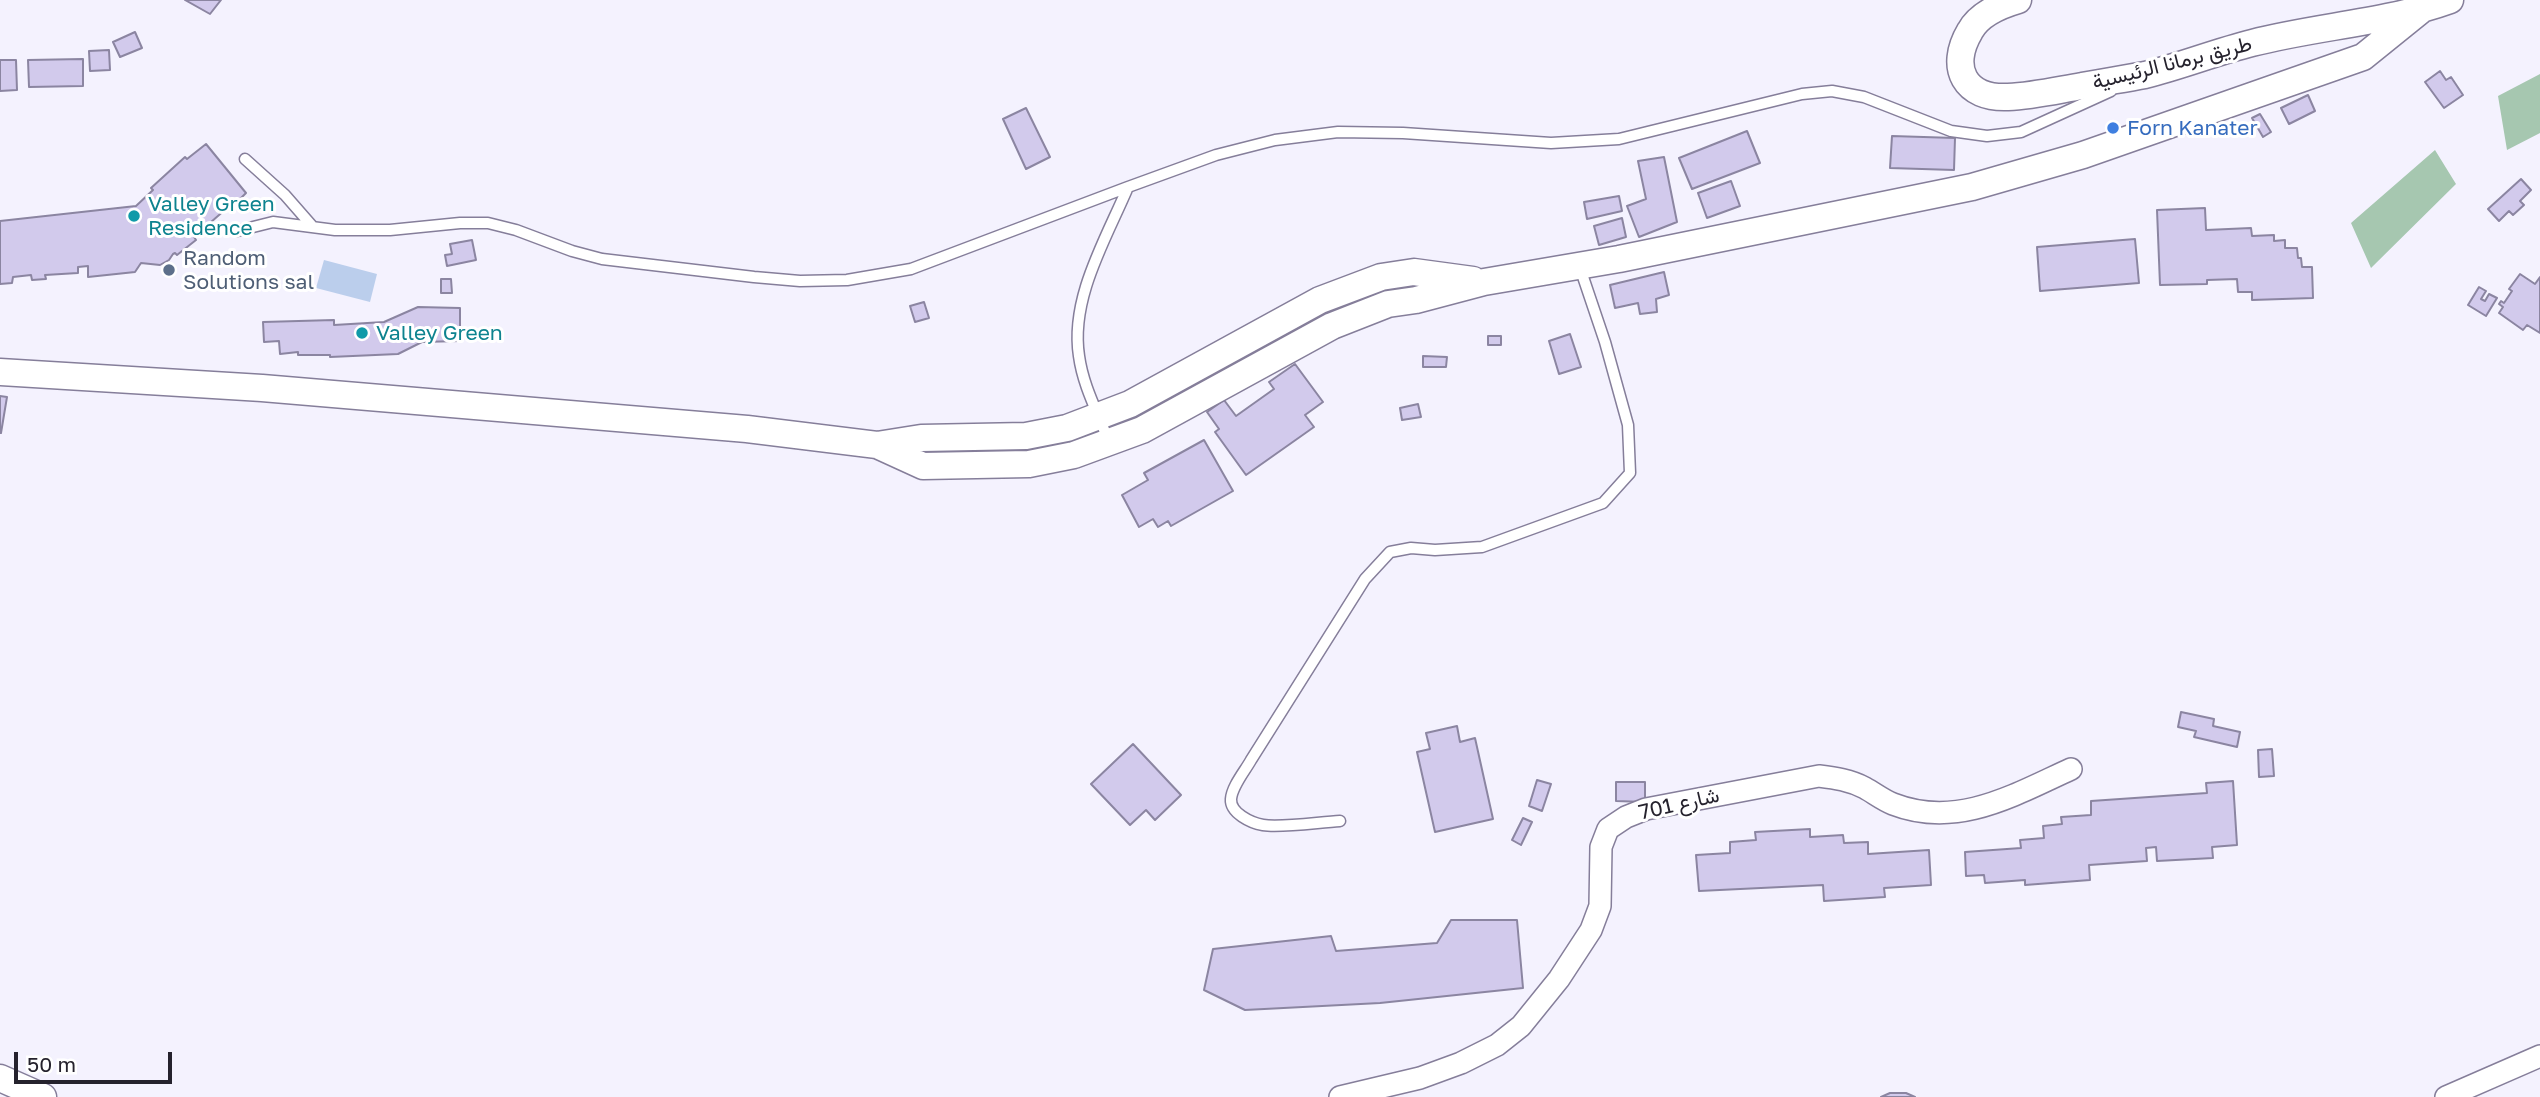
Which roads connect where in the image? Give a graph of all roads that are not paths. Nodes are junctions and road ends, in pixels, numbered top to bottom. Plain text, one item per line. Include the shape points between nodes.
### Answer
1 (2018, 0) edge
2 (2450, 0) edge
3 (2420, 11) junction
4 (2146, 75) junction
5 (245, 159) dead end
6 (1128, 187) junction
7 (313, 227) junction
8 (237, 231) dead end
9 (1579, 265) junction
10 (1484, 282) junction
11 (0, 372) edge
12 (1099, 416) junction
13 (1109, 442) junction
14 (877, 445) junction
15 (2071, 769) dead end
16 (1340, 821) dead end
17 (2540, 1056) edge
18 (0, 1079) edge
19 (43, 1097) edge
20 (1340, 1097) edge
21 (2446, 1097) edge

1 - 4 street, طريق برمانا الرئيسية via 1985,14 1970,29 1961,62 1970,89 2008,97
2 - 3 street, طريق برمانا الرئيسية
3 - 4 street, طريق برمانا الرئيسية via 2253,42
3 - 9 street via 2363,57 2083,155 1972,187
4 - 6 lane via 2021,132 1987,136 1951,131 1864,97 1832,91 1802,94 1619,139 1551,143 1338,132 1216,155
5 - 7 lane
6 - 7 lane via 911,269 846,280 777,279 602,258 488,223 390,230
6 - 12 lane via 1082,297 1077,322 1079,356
7 - 8 lane via 273,222
9 - 10 street
9 - 16 lane via 1628,425 1630,473 1602,503 1482,547 1390,552 1365,579 1245,770 1231,801 1233,809 1246,819 1263,825
10 - 12 street via 1414,272 1381,276 1320,300 1159,390
10 - 13 street via 1388,304 1332,326 1172,415
11 - 14 street via 290,390 747,429
12 - 13 lane
12 - 14 street via 1026,436 921,438
13 - 14 street via 1029,464 969,467 923,466
15 - 20 street, شارع 701 via 1993,804 1960,813 1925,813 1892,804 1841,779 1819,776 1646,809 1626,817 1608,829 1601,846 1600,906 1591,930 1521,1026 1497,1045 1461,1063
17 - 21 street
18 - 19 street

